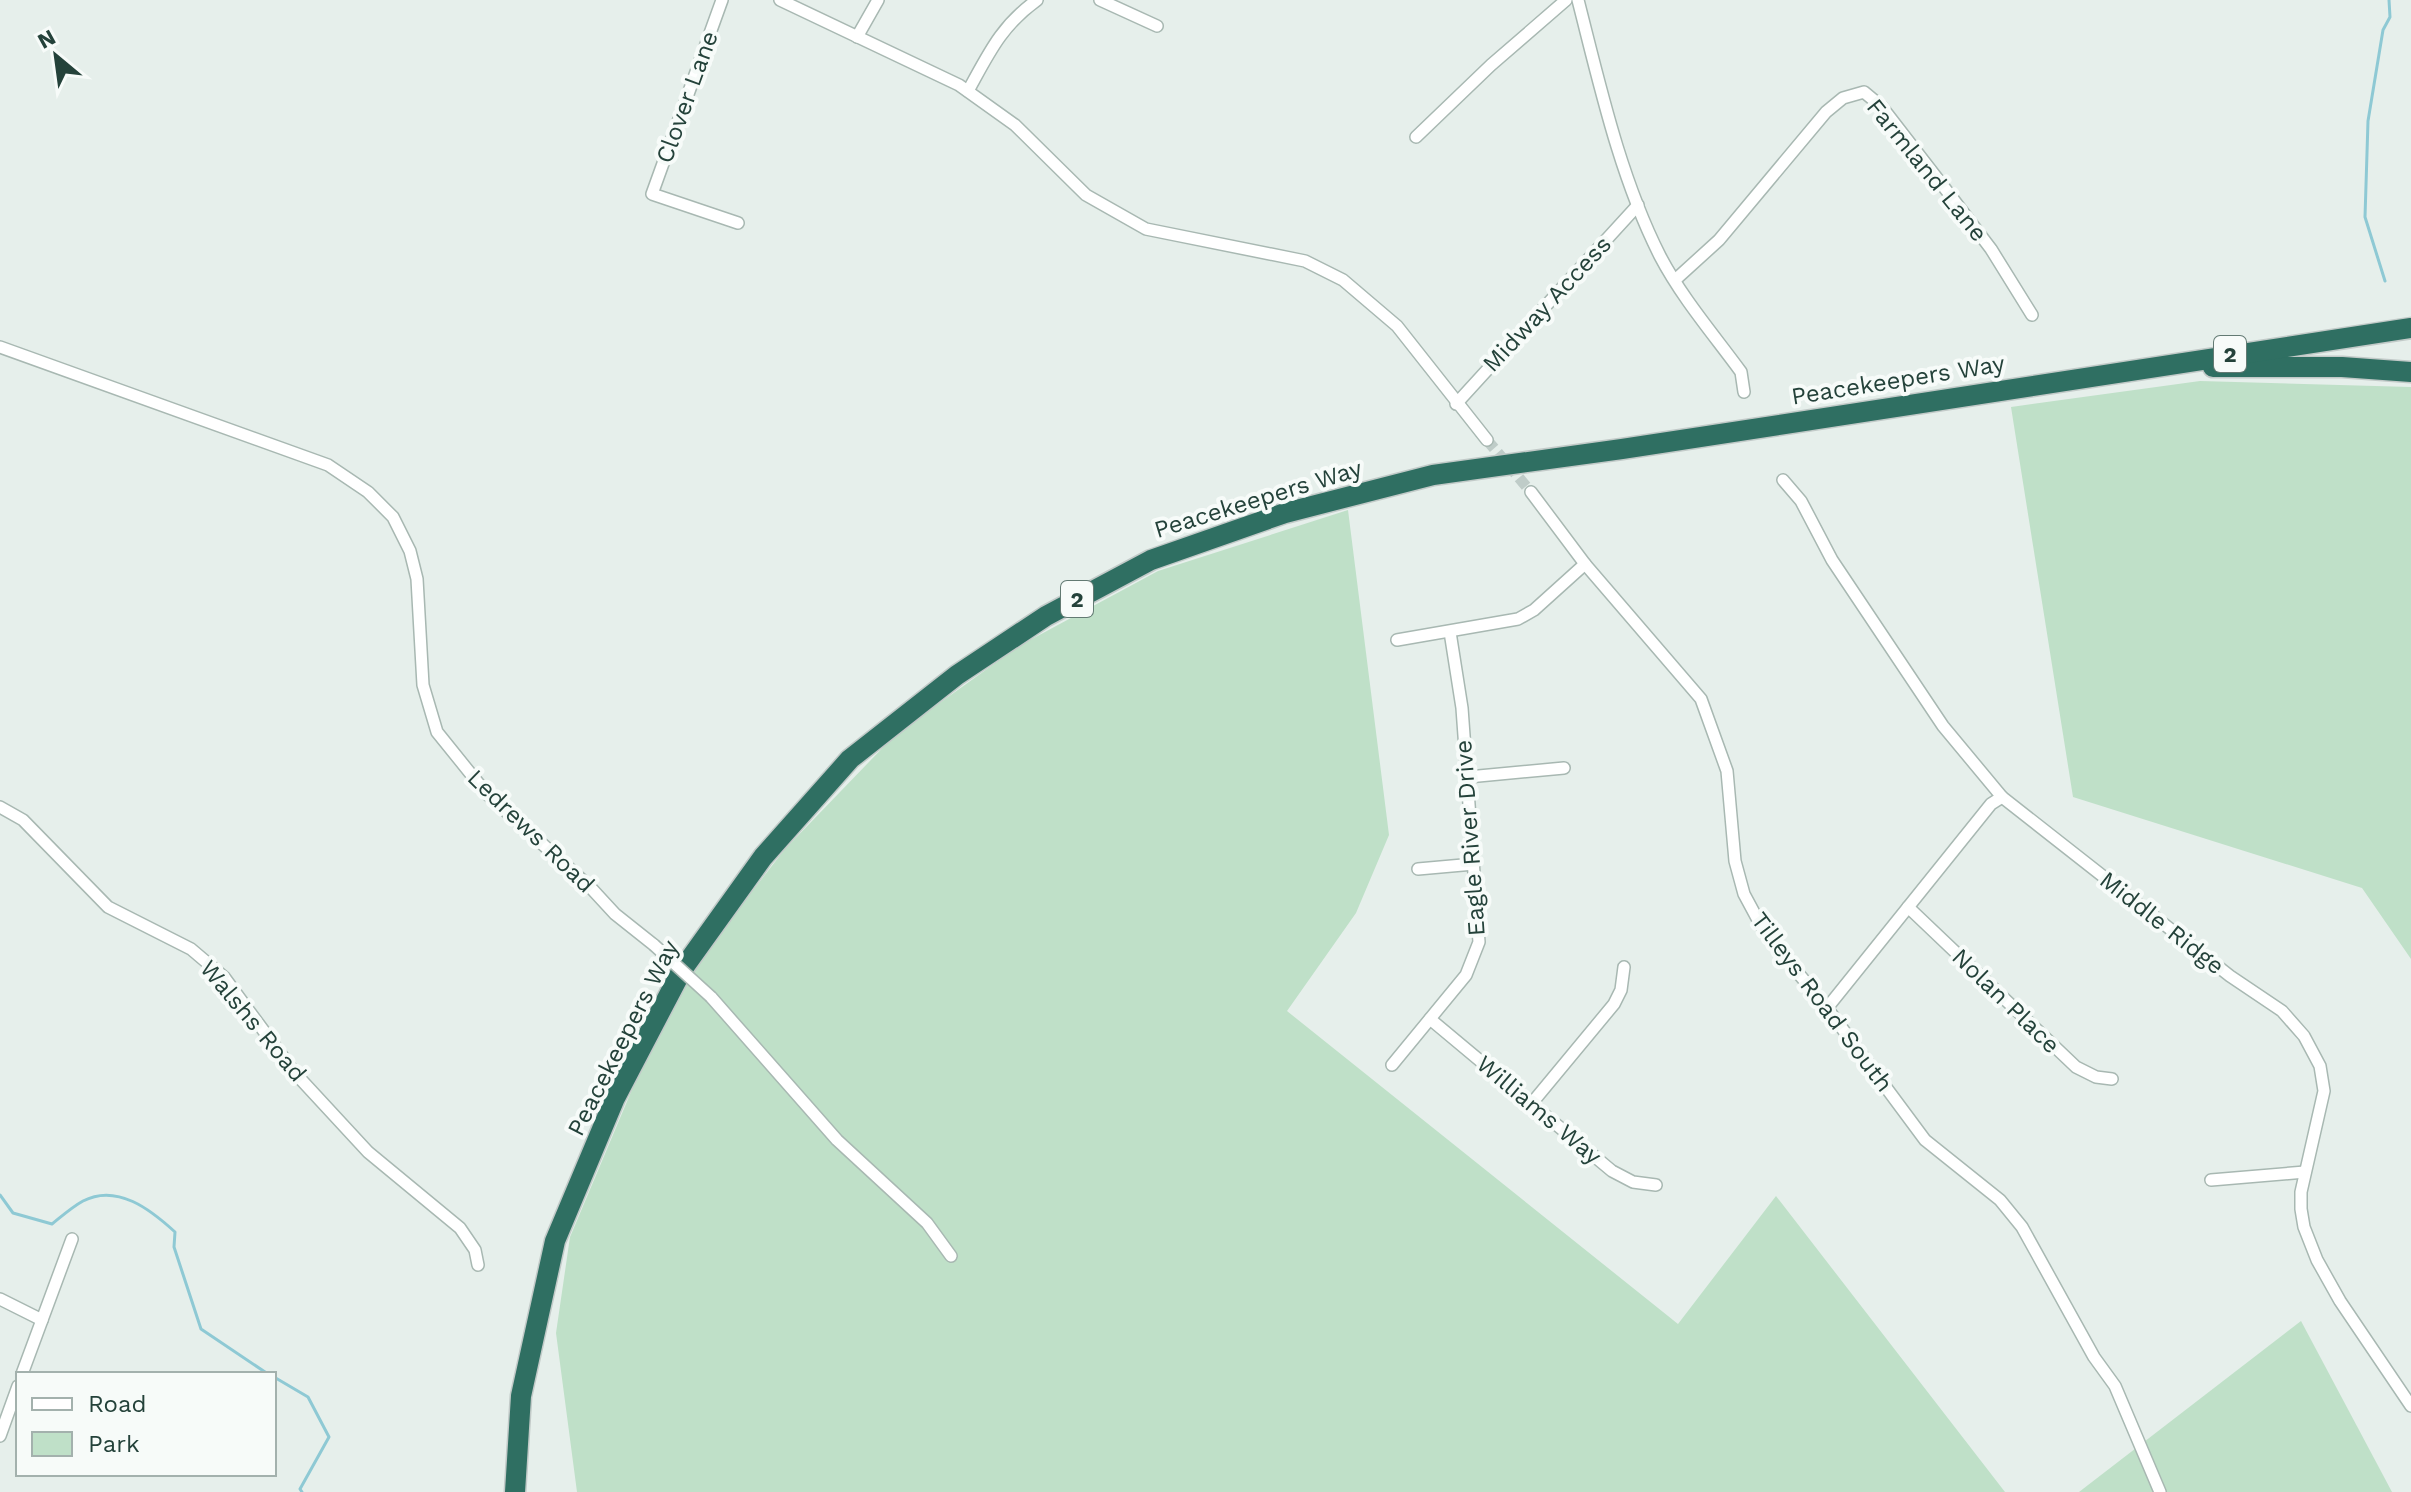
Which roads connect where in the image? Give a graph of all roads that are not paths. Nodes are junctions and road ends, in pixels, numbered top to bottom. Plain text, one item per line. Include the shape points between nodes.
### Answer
1 (722, 0) edge
2 (780, 0) edge
3 (878, 0) edge
4 (1037, 0) edge
5 (1100, 0) edge
6 (1566, 0) edge
7 (1578, 0) edge
8 (1157, 26) dead end
9 (857, 37) junction
10 (968, 91) junction
11 (1416, 137) dead end
12 (1638, 205) junction
13 (738, 223) dead end
14 (1675, 280) junction
15 (2032, 315) dead end
16 (2411, 317) edge
17 (2411, 328) edge
18 (2310, 342) junction
19 (0, 347) edge
20 (2149, 367) junction
21 (2411, 372) edge
22 (1744, 392) dead end
23 (1456, 404) junction
24 (1487, 440) tunnel mouth
25 (1783, 480) dead end
26 (1531, 492) tunnel mouth
27 (1585, 564) junction
28 (1450, 632) junction
29 (1397, 640) dead end
30 (1564, 768) dead end
31 (1468, 777) junction
32 (2002, 797) junction
33 (0, 807) edge
34 (1474, 864) junction
35 (1418, 869) dead end
36 (1908, 907) junction
37 (1624, 967) dead end
38 (1827, 1008) junction
39 (1430, 1019) junction
40 (1392, 1065) dead end
41 (2112, 1079) dead end
42 (1532, 1103) junction
43 (2305, 1172) junction
44 (2211, 1180) dead end
45 (1656, 1185) dead end
46 (72, 1239) dead end
47 (951, 1256) dead end
48 (478, 1265) dead end
49 (0, 1299) edge
50 (42, 1320) junction
51 (23, 1372) edge
52 (16, 1392) edge
53 (2411, 1406) edge
54 (0, 1436) edge
55 (515, 1492) edge
56 (2160, 1492) edge

1 - 13 street, Clover Lane via 652,194
2 - 9 street
3 - 9 street
4 - 10 street via 1013,17
5 - 8 street
6 - 11 street
7 - 12 street via 1609,121
9 - 10 street
10 - 23 street via 1015,125 1086,195 1146,229 1305,261 1343,280 1397,326
12 - 14 street
12 - 23 street, Midway Access
14 - 15 street, Farmland Lane via 1719,240 1826,112 1843,98 1864,92 1882,107 1991,249
14 - 22 street via 1741,372
16 - 18 highway
17 - 18 highway, Peacekeepers Way / 2
18 - 20 highway, Peacekeepers Way / 2
19 - 47 street, Ledrews Road, bridge via 328,465 368,492 393,517 410,551 417,579 423,685 437,732 487,794 711,997 837,1140 927,1223
20 - 21 highway
20 - 55 highway, Peacekeepers Way / 2 via 1433,475 1314,505 1151,560 1046,616 957,675 850,759 763,857 682,970 615,1098 555,1241 521,1396
23 - 24 street
25 - 32 street, Middle Ridge via 1943,726
26 - 27 street, Tilleys Road South
27 - 28 street via 1526,615
27 - 38 street, Tilleys Road South via 1701,699 1727,771 1735,861 1744,894 1765,933
28 - 29 street
28 - 31 street, Eagle River Drive
30 - 31 street
31 - 34 street, Eagle River Drive
32 - 36 street
32 - 43 street, Middle Ridge via 2282,1011 2304,1036 2320,1066 2324,1091
33 - 48 street, Walshs Road via 23,820 108,907 191,949 224,977 294,1072 368,1152 460,1228
34 - 35 street
34 - 39 street, Eagle River Drive via 1480,929 1476,956
36 - 38 street
36 - 41 street, Nolan Place via 2076,1067
37 - 42 street via 1614,1004
38 - 56 street, Tilleys Road South via 1925,1140 2000,1200 2022,1227 2115,1386
39 - 40 street, Eagle River Drive
39 - 42 street, Williams Way
42 - 45 street, Williams Way via 1619,1175
43 - 44 street
43 - 53 street, Middle Ridge via 2301,1209 2312,1249
46 - 50 street
49 - 50 street
50 - 51 street
52 - 54 street

